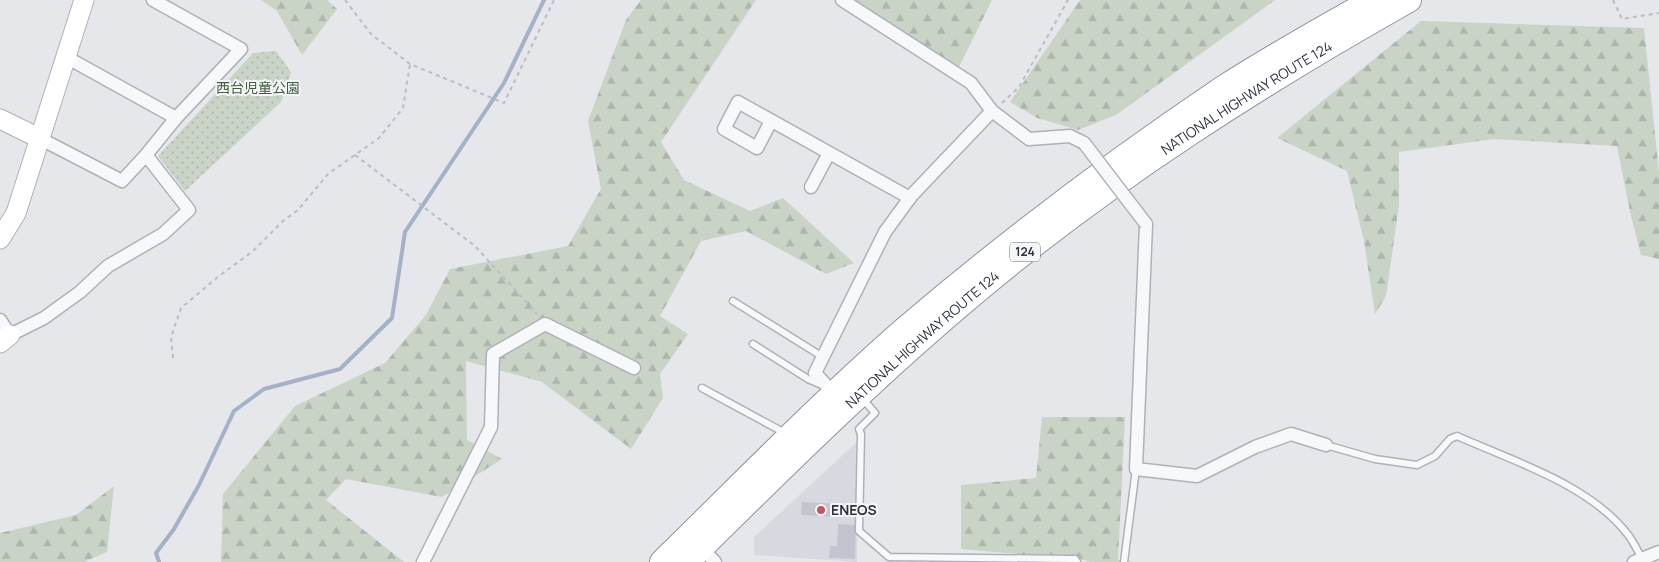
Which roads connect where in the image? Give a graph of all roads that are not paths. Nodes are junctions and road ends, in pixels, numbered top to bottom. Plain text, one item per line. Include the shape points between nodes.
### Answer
1 (84, 0) edge
2 (153, 0) edge
3 (842, 0) edge
4 (1373, 0) edge
5 (1409, 0) edge
6 (66, 57) junction
7 (992, 111) junction
8 (176, 118) junction
9 (0, 119) edge
10 (772, 121) dead end
11 (40, 139) junction
12 (830, 153) junction
13 (146, 155) junction
14 (810, 187) dead end
15 (910, 198) junction
16 (0, 239) edge
17 (734, 301) dead end
18 (4, 333) edge
19 (753, 344) dead end
20 (823, 357) junction
21 (634, 368) dead end
22 (702, 388) dead end
23 (841, 396) junction
24 (790, 436) junction
25 (1326, 446) joint
26 (1136, 469) junction
27 (698, 552) edge
28 (1659, 552) edge
29 (1638, 561) edge
30 (423, 562) edge
31 (662, 562) edge
32 (1077, 562) edge
33 (1124, 562) edge

1 - 6 street
2 - 8 street via 241,49
3 - 7 street via 971,83
4 - 23 highway, NATIONAL HIGHWAY ROUTE 124 / 124 via 1225,87 1059,204 905,330
5 - 23 highway, NATIONAL HIGHWAY ROUTE 124 / 124 via 1235,102 1139,166 985,284 918,341
6 - 8 street
6 - 11 street
7 - 15 street
7 - 26 street, bridge via 1030,140 1070,136 1084,143 1146,224
8 - 13 street
9 - 11 street
10 - 12 street
11 - 13 street via 122,181
11 - 16 street via 16,213
12 - 14 street
12 - 15 street
13 - 18 street via 189,210 162,234 108,266 80,292 44,318
15 - 20 street via 884,232
17 - 20 lane
19 - 23 lane
20 - 23 street via 815,374
21 - 30 street via 545,324 493,354 491,427
22 - 24 lane
23 - 24 highway, NATIONAL HIGHWAY ROUTE 124 / 124
23 - 27 highway, NATIONAL HIGHWAY ROUTE 124 / 124
23 - 32 lane via 875,413 859,429 859,532 890,556 1075,559
24 - 27 highway, NATIONAL HIGHWAY ROUTE 124 / 124
25 - 26 street via 1291,434 1197,476
25 - 29 lane via 1374,459 1417,465 1435,456 1457,436 1561,481 1590,500 1628,536
26 - 33 lane
27 - 31 highway, NATIONAL HIGHWAY ROUTE 124 / 124
28 - 29 street

